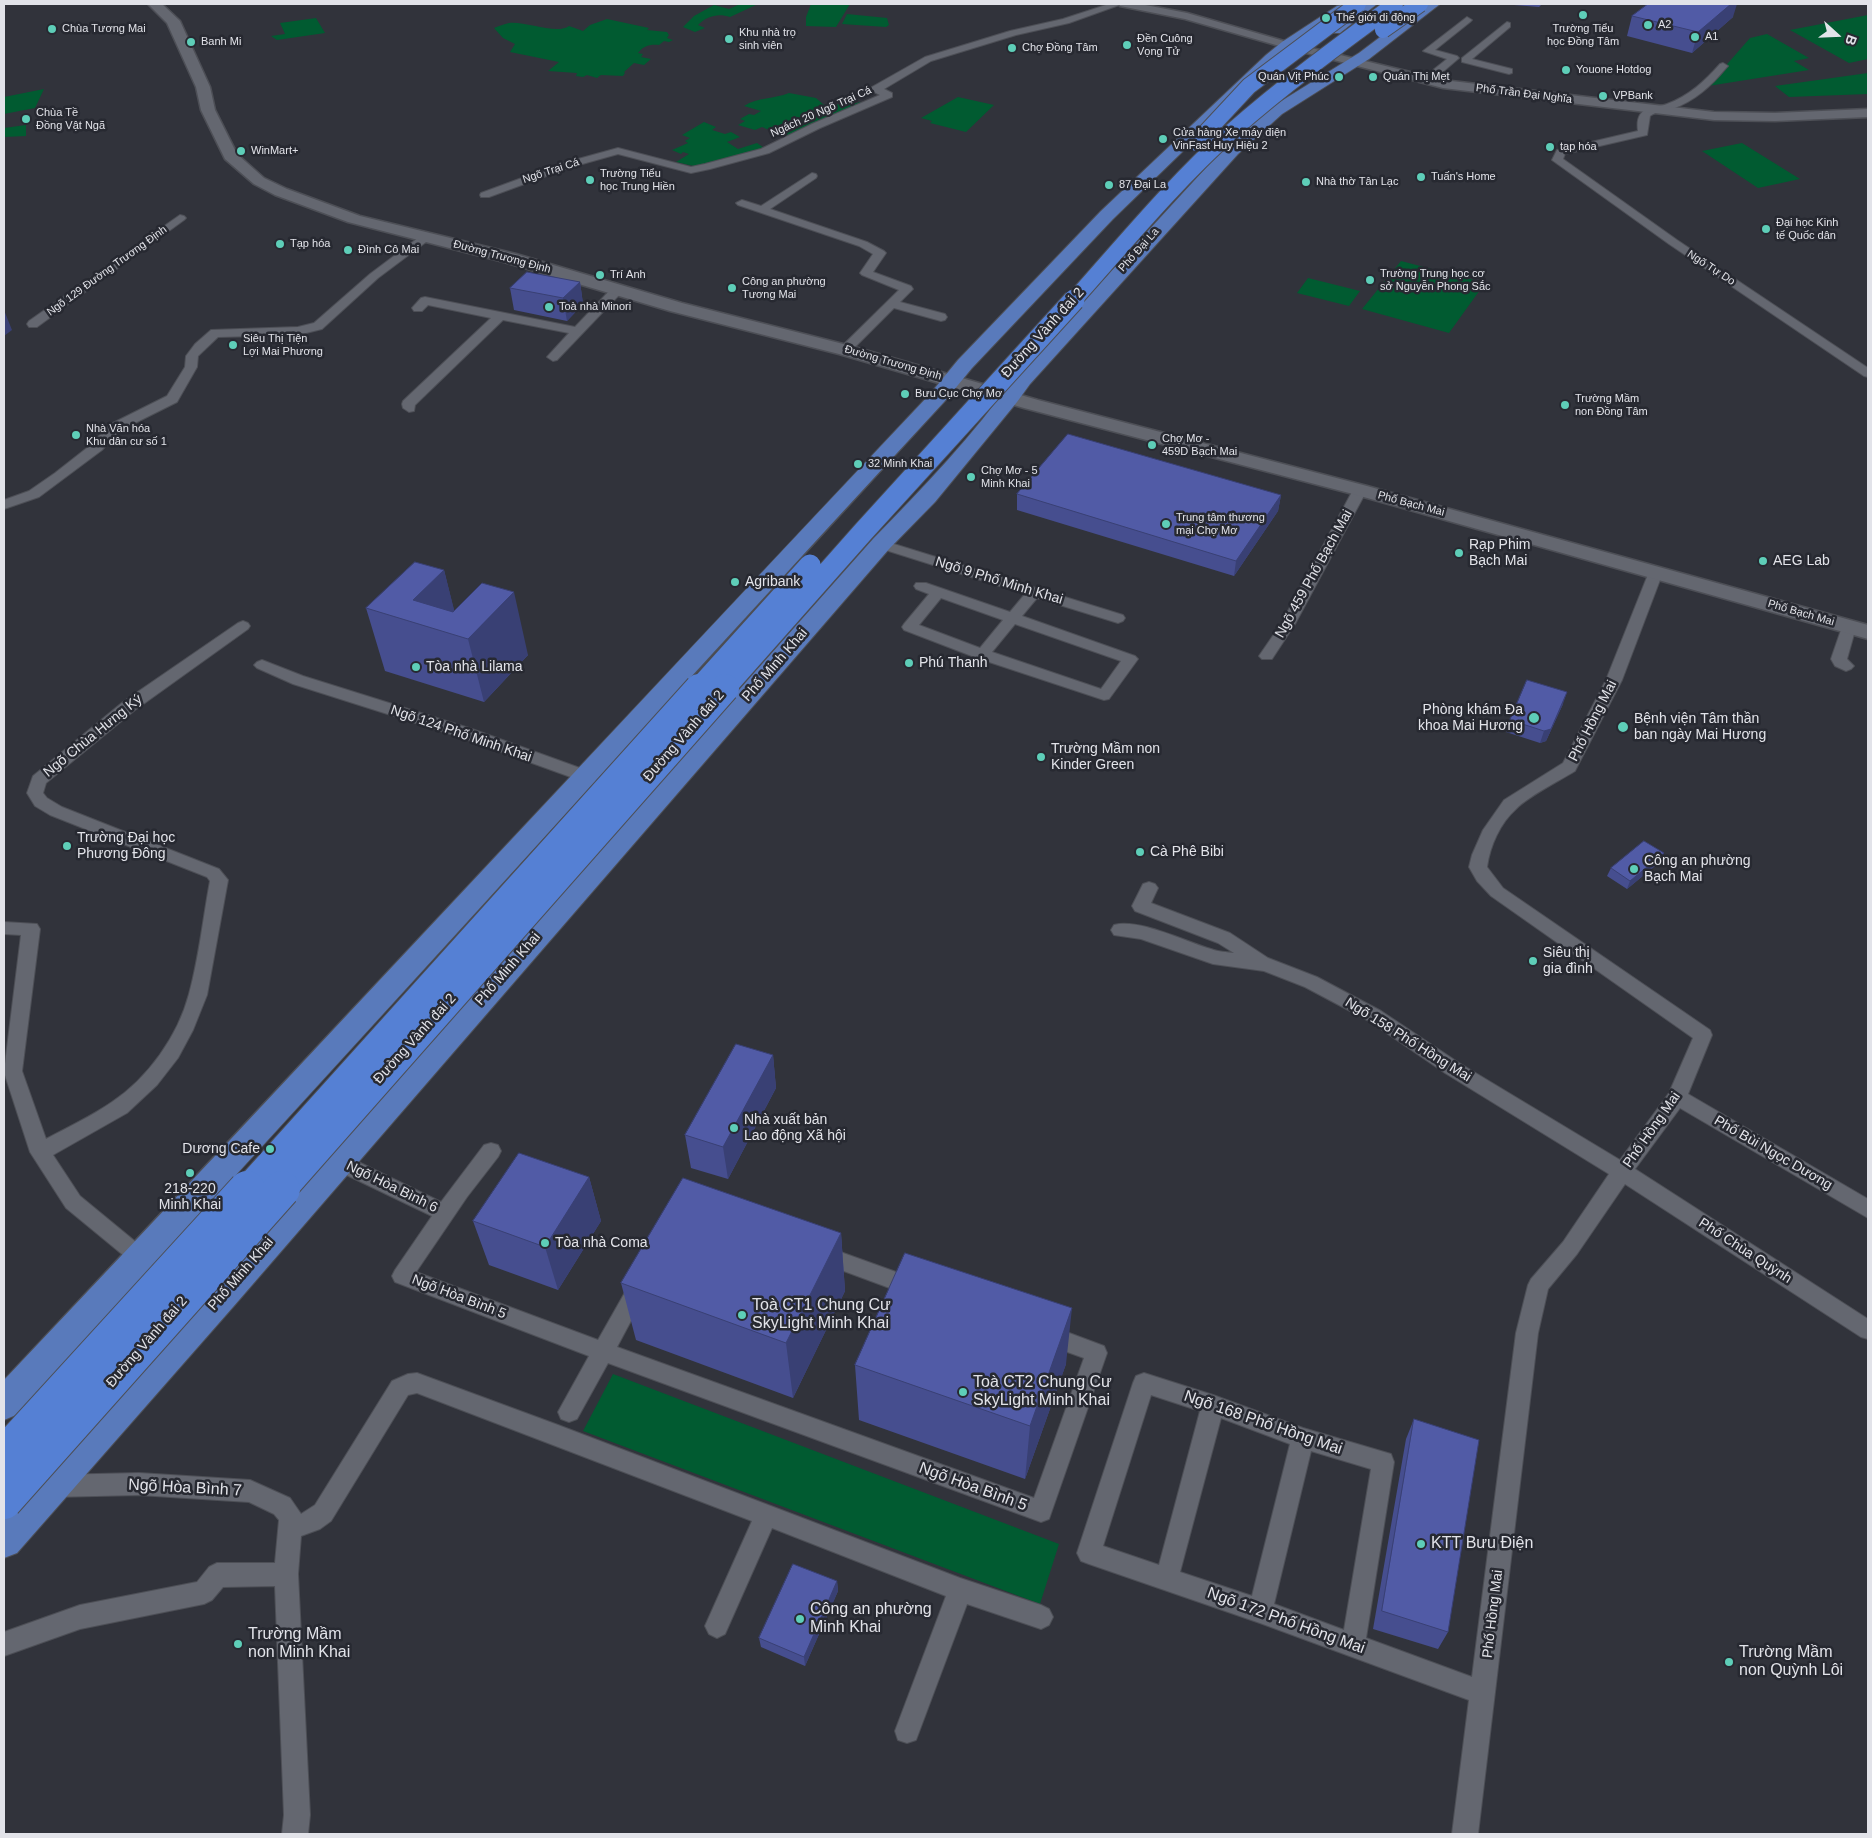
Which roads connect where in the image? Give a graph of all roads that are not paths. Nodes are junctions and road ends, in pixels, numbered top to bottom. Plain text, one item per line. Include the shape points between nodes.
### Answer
1 (154, 4) edge
2 (1117, 4) edge
3 (1126, 4) edge
4 (1163, 4) edge
5 (1370, 4) edge
6 (1377, 4) edge
7 (1415, 5) edge
8 (1354, 8) edge
9 (1187, 16) junction
10 (1467, 20) dead end
11 (1384, 24) junction
12 (1507, 25) dead end
13 (1287, 45) junction
14 (1307, 50) junction
15 (1337, 58) junction
16 (1454, 58) junction
17 (1465, 60) junction
18 (1354, 62) junction
19 (1724, 66) dead end
20 (1509, 71) dead end
21 (1427, 80) junction
22 (1224, 105) junction
23 (1651, 110) junction
24 (1276, 111) junction
25 (1868, 113) edge
26 (618, 151) joint
27 (1198, 154) junction
28 (812, 176) dead end
29 (485, 195) dead end
30 (742, 203) dead end
31 (762, 209) junction
32 (180, 218) dead end
33 (426, 237) junction
34 (617, 290) junction
35 (893, 304) junction
36 (1023, 304) junction
37 (1079, 317) junction
38 (941, 318) dead end
39 (497, 319) junction
40 (33, 324) dead end
41 (574, 335) junction
42 (845, 350) junction
43 (553, 357) dead end
44 (1868, 373) edge
45 (952, 380) junction
46 (1010, 398) junction
47 (409, 408) dead end
48 (1360, 490) junction
49 (4, 505) edge
50 (881, 544) junction
51 (1656, 572) junction
52 (921, 586) dead end
53 (1034, 592) junction
54 (938, 593) junction
55 (1014, 617) junction
56 (1118, 618) dead end
57 (244, 626) dead end
58 (1859, 630) edge
59 (982, 655) junction
60 (1267, 656) dead end
61 (262, 666) dead end
62 (1846, 666) dead end
63 (585, 776) junction
64 (1149, 888) dead end
65 (4, 928) edge
66 (1120, 930) dead end
67 (426, 950) junction
68 (1266, 964) junction
69 (500, 978) junction
70 (328, 1056) junction
71 (402, 1089) junction
72 (1677, 1097) junction
73 (491, 1151) dead end
74 (40, 1152) junction
75 (339, 1162) junction
76 (1623, 1172) junction
77 (1868, 1208) edge
78 (445, 1213) junction
79 (807, 1249) edge
80 (141, 1258) junction
81 (651, 1266) edge
82 (928, 1293) edge
83 (1031, 1329) edge
84 (1868, 1330) edge
85 (603, 1352) junction
86 (4, 1404) edge
87 (1213, 1405) junction
88 (569, 1412) dead end
89 (1303, 1438) junction
90 (4, 1455) edge
91 (52, 1486) junction
92 (4, 1501) edge
93 (766, 1515) junction
94 (290, 1527) junction
95 (4, 1540) edge
96 (1089, 1552) joint
97 (286, 1574) junction
98 (1167, 1579) junction
99 (960, 1590) junction
100 (1260, 1611) junction
101 (1041, 1617) dead end
102 (717, 1626) dead end
103 (4, 1644) edge
104 (1353, 1645) junction
105 (1483, 1693) junction
106 (907, 1731) dead end
107 (295, 1834) edge
108 (1465, 1834) edge

1 - 33 main road, Đường Trương Định via 172,21 203,87 208,110 230,156 238,164 281,192 354,219
2 - 26 street, Ngách 20 Ngõ Trại Cá via 928,59 876,88 888,95 764,152 690,170
3 - 9 street, Phố Trần Đại Nghĩa
4 - 9 street, Phố Trần Đại Nghĩa
5 - 8 main road
6 - 27 highway, Đường Vành đai 2, bridge via 1259,92
7 - 11 main road, Phố Đại La
7 - 18 main road, Phố Đại La
7 - 27 highway, bridge
7 - 27 highway, Đường Vành đai 2, bridge via 1303,72 1230,133
8 - 11 main road
8 - 13 main road
8 - 14 main road
8 - 27 highway, bridge via 1249,86
9 - 13 street, Phố Trần Đại Nghĩa
10 - 16 street via 1428,51
11 - 15 main road, Phố Đại La
12 - 17 street
13 - 14 street, Phố Trần Đại Nghĩa
13 - 22 main road
14 - 15 street, Phố Trần Đại Nghĩa
14 - 22 main road
15 - 18 street, Phố Trần Đại Nghĩa
15 - 24 main road, Phố Đại La via 1302,84
16 - 17 street
16 - 21 street
17 - 20 street
18 - 21 street, Phố Trần Đại Nghĩa
18 - 24 main road, Phố Đại La
19 - 23 street via 1702,90 1669,107
21 - 23 street, Phố Trần Đại Nghĩa
22 - 36 main road via 1107,215
23 - 25 street, Phố Trần Đại Nghĩa via 1750,118
23 - 44 street, Ngõ Tự Do via 1643,118 1643,133 1561,152 1557,160
24 - 37 main road, Phố Đại La via 1220,160
26 - 29 street, Ngõ Trại Cá via 564,166
27 - 90 highway, Đường Vành đai 2, bridge via 753,627
27 - 92 highway, Đường Vành đai 2, bridge via 1170,194 970,413
28 - 31 street
30 - 31 street
31 - 35 street via 880,253 866,273 907,289
32 - 40 street, Ngõ 129 Đường Trương Định
33 - 34 main road, Đường Trương Định
33 - 49 street via 374,276 318,326 298,331 216,333 192,356 191,367 172,399 114,428 97,447 34,494
34 - 41 street
34 - 42 main road, Đường Trương Định
35 - 38 street
35 - 42 street
36 - 37 main road
36 - 45 main road
37 - 46 main road, Phố Đại La via 1022,380
39 - 39 street via 426,301 418,308
39 - 41 street
39 - 47 street via 408,404
41 - 43 street
42 - 45 main road, Đường Trương Định
45 - 46 main road, Phố Bạch Mai
45 - 63 main road
46 - 48 main road, Phố Bạch Mai
46 - 50 main road, Phố Minh Khai via 927,496
48 - 51 main road, Phố Bạch Mai
48 - 60 street, Ngõ 459 Phố Bạch Mai via 1288,624
50 - 53 street, Ngõ 9 Phố Minh Khai
50 - 69 main road, Phố Minh Khai
51 - 58 main road, Phố Bạch Mai
51 - 72 street, Phố Hồng Mai via 1614,680 1569,768 1510,804 1491,830 1478,867 1497,892 1703,1035
52 - 54 street
53 - 55 street
53 - 56 street, Ngõ 9 Phố Minh Khai
54 - 55 street
54 - 59 street via 909,627
55 - 59 street
55 - 59 street via 1130,659 1104,694
57 - 74 street, Ngõ Chùa Hưng Ký via 129,706 39,780 35,793 42,802 56,810 213,873 219,880 198,996 171,1053 150,1080 120,1107
58 - 62 street via 1839,660
61 - 63 street, Ngõ 124 Phố Minh Khai
63 - 67 main road
64 - 68 street via 1141,906 1224,938
65 - 74 street via 31,930 13,1071
66 - 68 street, Ngõ 158 Phố Hồng Mai via 1142,933 1213,957
67 - 69 main road via 428,967 433,976 444,984 475,988
67 - 70 main road
68 - 76 street, Ngõ 158 Phố Hồng Mai via 1311,982 1375,1016 1452,1068
69 - 71 main road, Phố Minh Khai
70 - 71 main road via 344,1048 360,1046 392,1050 405,1065
70 - 80 main road
71 - 75 main road, Phố Minh Khai
72 - 76 street, Phố Hồng Mai
72 - 77 street, Phố Bùi Ngọc Dương
73 - 78 street, Ngõ Hòa Bình 5
74 - 80 street via 72,1202
75 - 78 street, Ngõ Hòa Bình 6
75 - 91 main road, Phố Minh Khai
76 - 84 street, Phố Chùa Quỳnh
76 - 105 street, Phố Hồng Mai via 1570,1248 1538,1285 1531,1310
78 - 85 street, Ngõ Hòa Bình 5 via 402,1276
79 - 82 street
80 - 86 main road
81 - 85 street
83 - 85 street, Ngõ Hòa Bình 5 via 1096,1353 1041,1511
85 - 88 street
87 - 89 street, Ngõ 168 Phố Hồng Mai
87 - 96 street, Ngõ 168 Phố Hồng Mai via 1144,1383
87 - 98 street
89 - 100 street
89 - 104 street, Ngõ 168 Phố Hồng Mai via 1384,1462
91 - 94 street, Ngõ Hòa Bình 7 via 139,1484 250,1491 282,1506 290,1516
91 - 95 main road, Phố Minh Khai
93 - 94 street via 431,1388 408,1384 400,1388 392,1399 323,1513 307,1524
93 - 99 street
93 - 102 street
94 - 97 street, Ngõ Hòa Bình 7
96 - 98 street, Ngõ 172 Phố Hồng Mai
97 - 103 street via 217,1575 204,1592 80,1618
97 - 107 street, Ngõ Hòa Bình 7 via 297,1815
98 - 100 street, Ngõ 172 Phố Hồng Mai
99 - 101 street
99 - 106 street
100 - 104 street, Ngõ 172 Phố Hồng Mai
104 - 105 street, Ngõ 172 Phố Hồng Mai
105 - 108 street, Phố Hồng Mai

